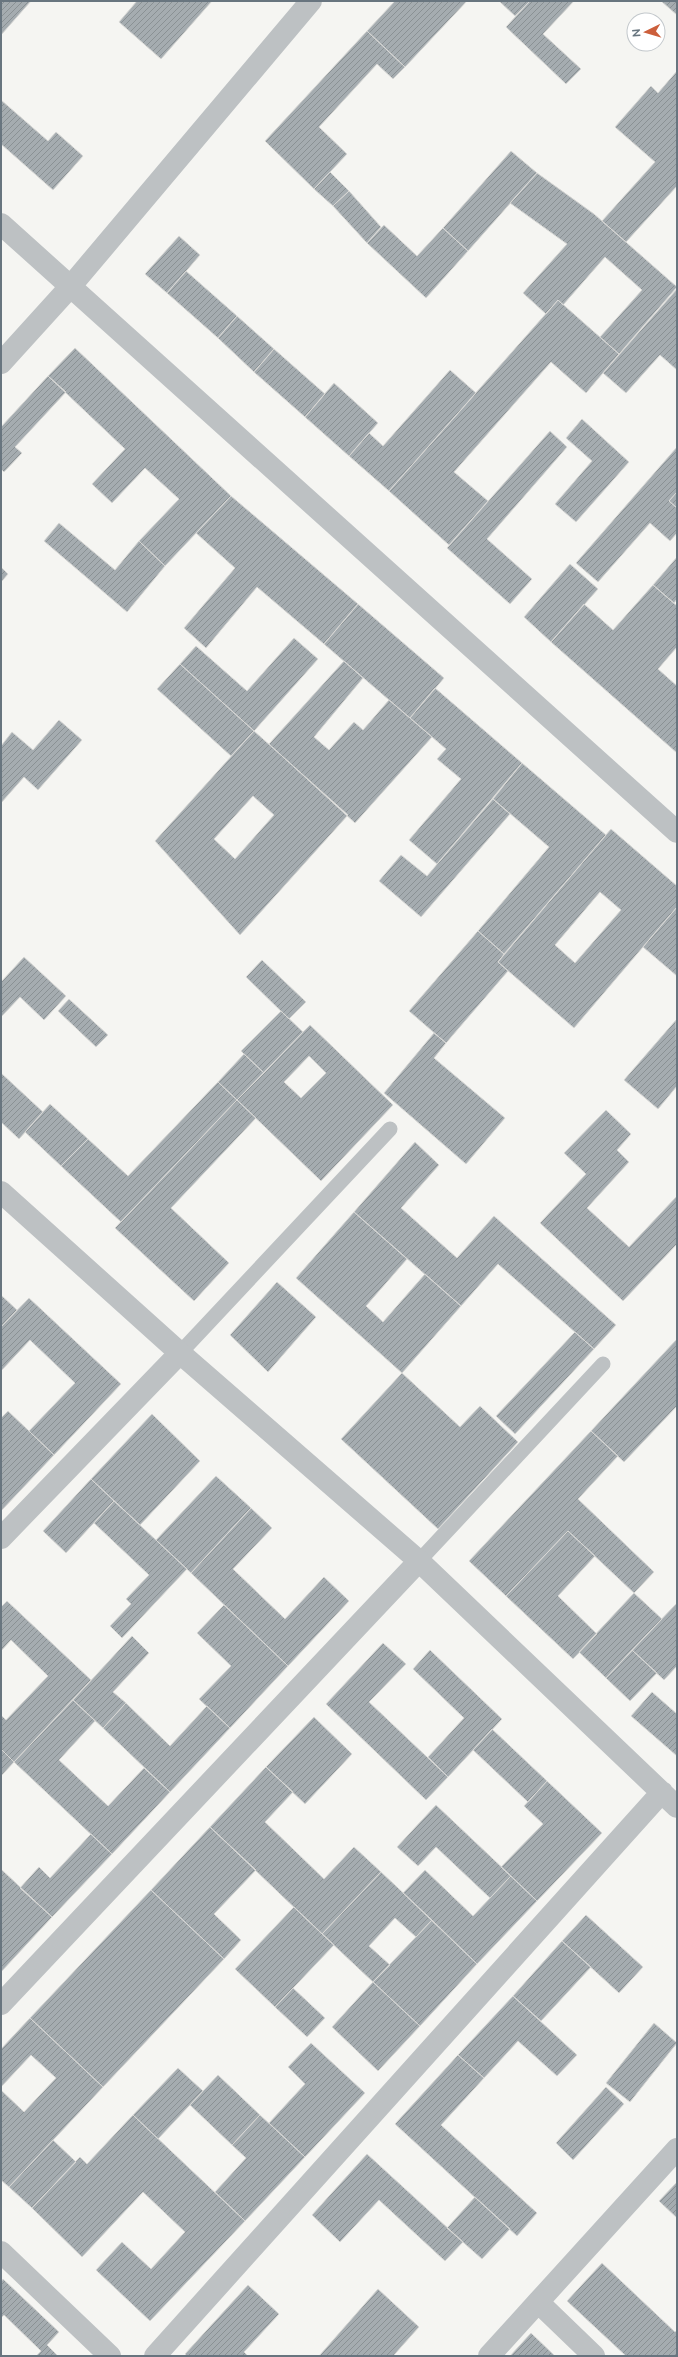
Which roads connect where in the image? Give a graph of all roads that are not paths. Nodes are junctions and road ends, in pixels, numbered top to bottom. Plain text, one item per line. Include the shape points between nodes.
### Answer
1 (311, 1) edge
2 (1, 224) edge
3 (70, 286) junction
4 (1, 363) edge
5 (677, 832) edge
6 (390, 1129) dead end
7 (1, 1192) edge
8 (180, 1353) junction
9 (603, 1364) dead end
10 (1, 1538) edge
11 (419, 1562) junction
12 (670, 1800) edge
13 (1, 2004) edge
14 (677, 2149) edge
15 (1, 2252) edge
16 (538, 2302) junction
17 (110, 2356) edge
18 (155, 2356) edge
19 (489, 2356) edge
20 (594, 2356) edge

1 - 3 street
2 - 3 street
3 - 4 street
3 - 5 street
6 - 8 lane
7 - 8 street
8 - 10 street
8 - 11 street
9 - 11 lane
11 - 12 street
11 - 13 street
12 - 18 street
14 - 16 street
15 - 17 street
16 - 19 street
16 - 20 street

